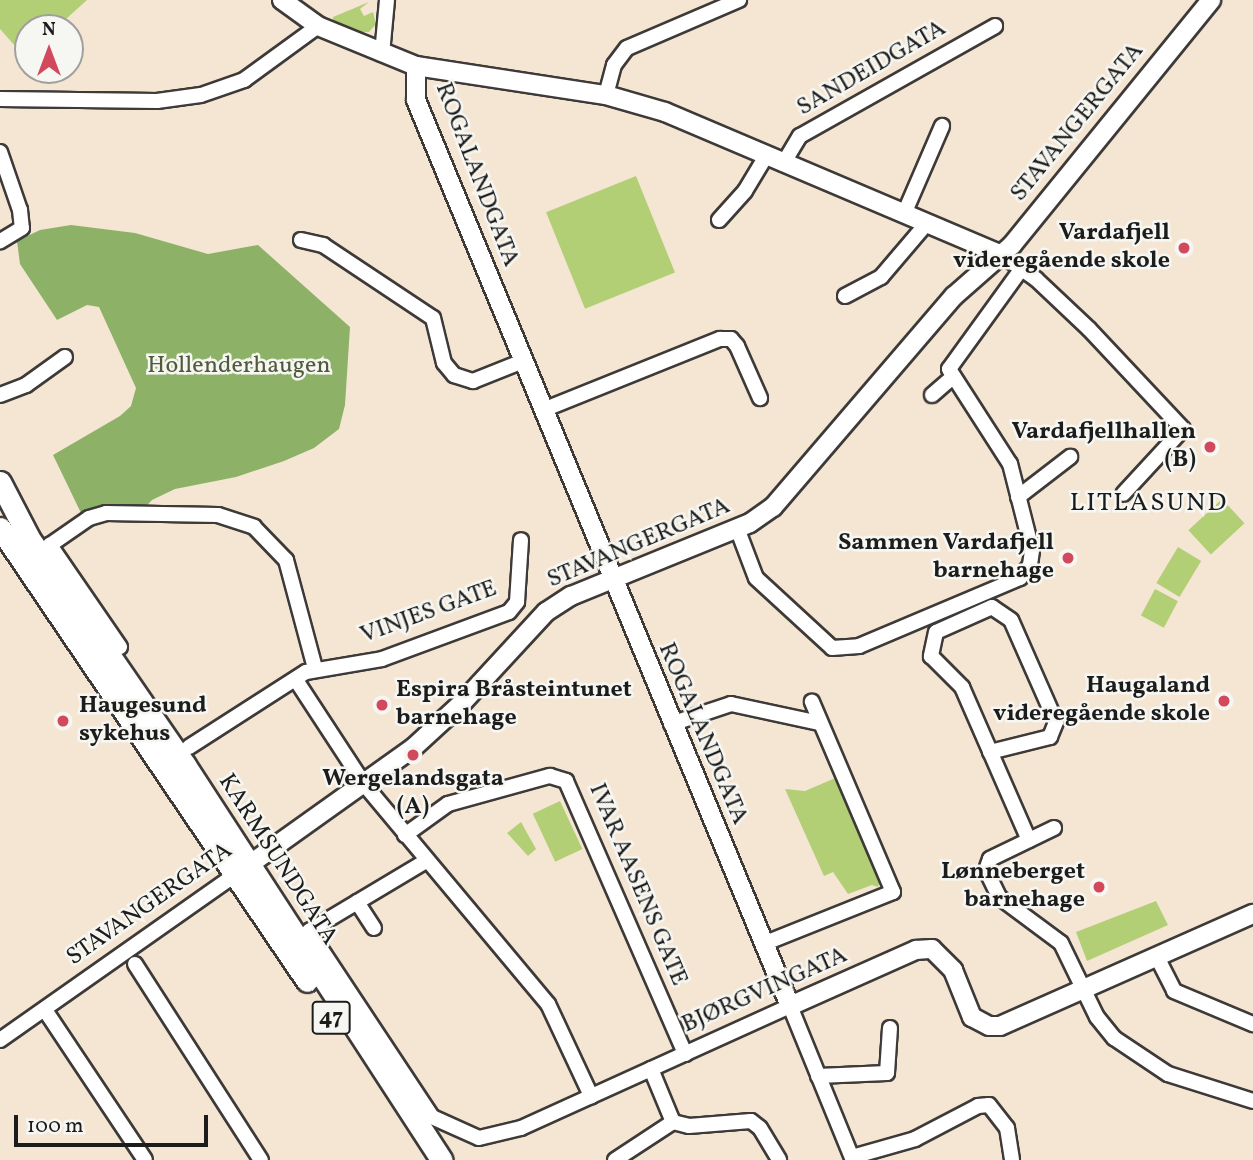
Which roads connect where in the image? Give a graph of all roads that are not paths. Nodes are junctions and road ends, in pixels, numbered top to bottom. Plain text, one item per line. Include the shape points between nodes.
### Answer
1 (282, 0) edge
2 (387, 0) edge
3 (739, 0) edge
4 (1211, 0) edge
5 (318, 26) junction
6 (995, 26) dead end
7 (382, 54) junction
8 (416, 66) junction
9 (606, 95) junction
10 (0, 99) edge
11 (942, 126) dead end
12 (0, 152) edge
13 (775, 160) junction
14 (904, 214) junction
15 (719, 220) dead end
16 (927, 223) junction
17 (301, 240) dead end
18 (0, 241) edge
19 (1002, 255) junction
20 (1022, 268) junction
21 (845, 296) dead end
22 (65, 357) dead end
23 (523, 361) junction
24 (953, 377) junction
25 (0, 395) edge
26 (932, 395) dead end
27 (760, 398) dead end
28 (543, 410) junction
29 (1070, 457) dead end
30 (0, 482) edge
31 (1123, 494) dead end
32 (1018, 498) junction
33 (0, 528) edge
34 (737, 528) junction
35 (520, 540) dead end
36 (611, 579) junction
37 (120, 647) dead end
38 (315, 668) junction
39 (296, 680) junction
40 (812, 702) dead end
41 (820, 723) junction
42 (671, 724) junction
43 (189, 747) dead end
44 (990, 752) junction
45 (364, 784) junction
46 (1054, 828) dead end
47 (405, 835) junction
48 (1029, 839) junction
49 (426, 861) junction
50 (242, 870) junction
51 (358, 902) junction
52 (1253, 914) edge
53 (374, 928) dead end
54 (763, 944) junction
55 (1157, 957) junction
56 (135, 964) dead end
57 (1084, 989) junction
58 (790, 1006) junction
59 (45, 1010) junction
60 (1253, 1024) edge
61 (890, 1028) dead end
62 (0, 1040) edge
63 (685, 1054) junction
64 (650, 1069) junction
65 (818, 1076) junction
66 (591, 1096) junction
67 (1253, 1101) edge
68 (673, 1122) junction
69 (852, 1159) edge
70 (145, 1160) edge
71 (261, 1160) edge
72 (428, 1160) edge
73 (442, 1160) edge
74 (615, 1160) edge
75 (779, 1160) edge
76 (1012, 1160) edge

1 - 5 street, ROGALANDGATA
2 - 7 street
3 - 9 street via 627,48 614,65
4 - 19 street, STAVANGERGATA
5 - 7 street, ROGALANDGATA
5 - 10 street via 244,79 192,97 157,101
6 - 13 street, SANDEIDGATA via 800,136
7 - 8 street, ROGALANDGATA
8 - 9 street
8 - 23 street, ROGALANDGATA via 416,100
9 - 13 street via 666,112
11 - 14 street
12 - 18 street via 22,228
13 - 14 street
13 - 15 street, SANDEIDGATA
14 - 16 street
16 - 19 street
16 - 21 street via 881,276
17 - 23 street via 323,245 433,318 439,349 454,375 473,381
19 - 20 street
19 - 34 street, STAVANGERGATA via 954,296 787,492 762,516
20 - 24 street via 951,362
20 - 31 street via 1089,329 1183,429
22 - 25 street via 26,385
23 - 28 street, ROGALANDGATA
24 - 26 street
24 - 32 street via 1004,450
27 - 28 street via 737,346 731,339 720,339
28 - 36 street, ROGALANDGATA
29 - 32 street
30 - 50 main road, KARMSUNDGATA / 47 via 29,538
32 - 34 street via 1032,558 1020,579 840,650 824,645 756,578
33 - 50 main road, KARMSUNDGATA / 47
34 - 36 street, STAVANGERGATA
35 - 38 street, VINJES GATE via 517,602 509,612 382,659
36 - 42 street, ROGALANDGATA
36 - 45 street, STAVANGERGATA via 546,611 439,725
37 - 38 street via 50,545 89,518 106,513 218,515 254,527 286,560
38 - 39 street, VINJES GATE
39 - 43 street, VINJES GATE
39 - 45 street
40 - 41 street
41 - 42 street via 731,704
41 - 54 street via 893,892
42 - 54 street, ROGALANDGATA
44 - 44 street via 1050,737 1056,722 1011,620 992,607 943,627 931,639 930,648 937,664 962,687
44 - 48 street
45 - 47 street
45 - 50 street, STAVANGERGATA
46 - 48 street
47 - 49 street
47 - 63 street, IVAR AASENS GATE via 448,804 551,776 566,781
48 - 57 street via 990,859 987,876 1006,904 1061,943
49 - 51 street
49 - 66 street via 548,1004
50 - 59 street, STAVANGERGATA
50 - 72 main road, KARMSUNDGATA / 47
50 - 73 main road, KARMSUNDGATA / 47
51 - 53 street
51 - 66 street, BJØRGVINGATA via 309,931 432,1117 474,1137 486,1137 521,1128
52 - 55 street, BJØRGVINGATA
54 - 58 street, ROGALANDGATA
55 - 57 street, BJØRGVINGATA
55 - 60 street via 1174,991
56 - 71 street
57 - 58 street, BJØRGVINGATA via 1010,1023 989,1026 972,1017 946,959 924,949
57 - 67 street via 1114,1038 1140,1058 1180,1079
58 - 63 street, BJØRGVINGATA
58 - 65 street, ROGALANDGATA
59 - 62 street, STAVANGERGATA
59 - 70 street
61 - 65 street via 887,1073
63 - 64 street, BJØRGVINGATA
64 - 66 street, BJØRGVINGATA
64 - 68 street
65 - 69 street, ROGALANDGATA
68 - 74 street via 657,1136 619,1153
68 - 75 street via 689,1126 751,1121
69 - 76 street, ROGALANDGATA via 915,1139 989,1105 1007,1128

